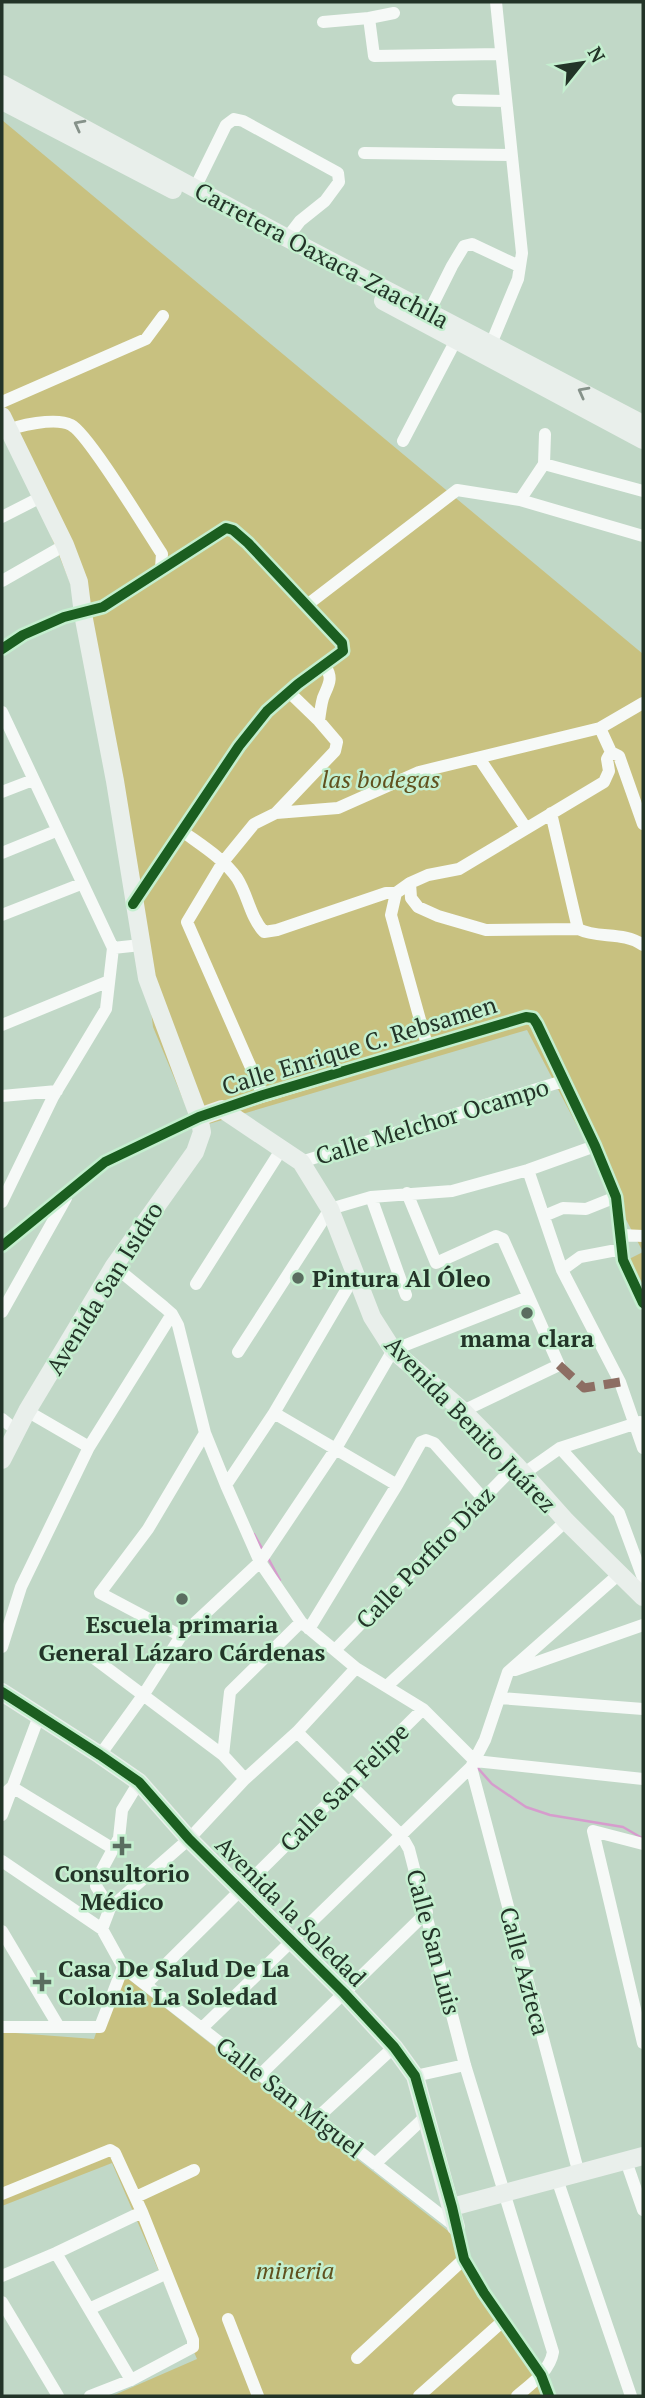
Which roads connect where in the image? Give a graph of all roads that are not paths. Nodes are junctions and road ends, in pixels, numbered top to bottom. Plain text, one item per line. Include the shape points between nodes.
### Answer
1 (496, 2) edge
2 (394, 13) dead end
3 (369, 18) junction
4 (323, 22) dead end
5 (500, 54) junction
6 (2, 84) edge
7 (458, 100) dead end
8 (2, 101) edge
9 (505, 101) junction
10 (364, 153) dead end
11 (511, 155) junction
12 (195, 188) junction
13 (287, 238) junction
14 (520, 266) junction
15 (429, 312) junction
16 (163, 316) dead end
17 (456, 340) junction
18 (491, 344) junction
19 (2, 401) edge
20 (643, 424) edge
21 (4, 426) edge
22 (545, 434) dead end
23 (643, 440) edge
24 (403, 441) dead end
25 (544, 464) junction
26 (643, 491) edge
27 (43, 496) junction
28 (520, 500) junction
29 (2, 517) edge
30 (643, 536) edge
31 (65, 545) junction
32 (161, 568) junction
33 (2, 581) edge
34 (307, 605) junction
35 (83, 614) junction
36 (2, 649) edge
37 (325, 666) junction
38 (289, 692) junction
39 (643, 703) edge
40 (2, 712) edge
41 (319, 721) junction
42 (600, 728) junction
43 (611, 752) junction
44 (479, 758) junction
45 (33, 780) junction
46 (2, 792) edge
47 (275, 813) junction
48 (551, 813) junction
49 (643, 824) edge
50 (526, 828) junction
51 (57, 831) junction
52 (182, 831) junction
53 (2, 853) edge
54 (223, 862) junction
55 (410, 883) junction
56 (81, 884) junction
57 (396, 893) junction
58 (133, 904) junction
59 (2, 915) edge
60 (578, 929) junction
61 (643, 944) edge
62 (141, 945) junction
63 (113, 948) junction
64 (109, 981) junction
65 (2, 1025) edge
66 (427, 1045) junction
67 (563, 1081) junction
68 (57, 1091) junction
69 (263, 1095) junction
70 (2, 1096) edge
71 (222, 1109) junction
72 (199, 1117) junction
73 (595, 1146) junction
74 (281, 1150) junction
75 (300, 1162) junction
76 (528, 1170) junction
77 (69, 1191) junction
78 (407, 1193) junction
79 (616, 1197) junction
80 (371, 1198) junction
81 (2, 1202) edge
82 (330, 1209) junction
83 (544, 1216) junction
84 (621, 1235) junction
85 (643, 1236) edge
86 (2, 1246) edge
87 (622, 1249) junction
88 (114, 1266) junction
89 (562, 1270) junction
90 (355, 1275) junction
91 (196, 1284) dead end
92 (407, 1295) dead end
93 (528, 1297) junction
94 (643, 1303) edge
95 (2, 1312) edge
96 (172, 1314) junction
97 (393, 1350) junction
98 (238, 1352) dead end
99 (27, 1411) junction
100 (463, 1411) junction
101 (274, 1413) junction
102 (2, 1419) edge
103 (639, 1422) edge
104 (17, 1431) junction
105 (205, 1433) junction
106 (89, 1447) junction
107 (561, 1448) junction
108 (643, 1448) edge
109 (335, 1450) junction
110 (2, 1460) edge
111 (520, 1470) junction
112 (226, 1485) junction
113 (397, 1485) junction
114 (482, 1497) junction
115 (565, 1521) junction
116 (260, 1562) junction
117 (618, 1575) junction
118 (643, 1578) edge
119 (643, 1597) edge
120 (305, 1625) junction
121 (643, 1625) edge
122 (181, 1636) junction
123 (2, 1647) edge
124 (335, 1650) junction
125 (91, 1657) dead end
126 (356, 1668) junction
127 (508, 1672) junction
128 (388, 1685) junction
129 (2, 1694) edge
130 (144, 1694) junction
131 (500, 1698) junction
132 (423, 1709) junction
133 (643, 1709) edge
134 (39, 1716) junction
135 (296, 1732) junction
136 (100, 1755) junction
137 (223, 1755) junction
138 (473, 1764) junction
139 (643, 1779) edge
140 (245, 1780) junction
141 (139, 1782) junction
142 (348, 1783) junction
143 (7, 1791) edge
144 (2, 1815) edge
145 (401, 1835) junction
146 (189, 1839) junction
147 (643, 1844) edge
148 (112, 1848) junction
149 (2, 1861) edge
150 (241, 1889) junction
151 (110, 1908) junction
152 (426, 1912) junction
153 (102, 1929) junction
154 (2, 1931) edge
155 (292, 1940) junction
156 (123, 1967) junction
157 (146, 1984) junction
158 (344, 1993) junction
159 (2, 2027) edge
160 (59, 2027) junction
161 (202, 2028) junction
162 (643, 2043) edge
163 (394, 2047) junction
164 (466, 2065) junction
165 (261, 2074) junction
166 (415, 2076) junction
167 (427, 2115) junction
168 (317, 2118) junction
169 (635, 2159) edge
170 (375, 2164) junction
171 (194, 2169) dead end
172 (579, 2174) junction
173 (558, 2179) junction
174 (504, 2193) junction
175 (2, 2194) edge
176 (136, 2197) junction
177 (452, 2207) junction
178 (643, 2210) edge
179 (142, 2212) junction
180 (456, 2227) junction
181 (57, 2253) junction
182 (464, 2259) junction
183 (165, 2274) junction
184 (2, 2276) edge
185 (2, 2302) edge
186 (89, 2309) junction
187 (228, 2319) dead end
188 (503, 2321) junction
189 (357, 2358) dead end
190 (541, 2375) junction
191 (131, 2380) junction
192 (253, 2394) edge
193 (58, 2396) edge
194 (90, 2396) edge
195 (419, 2396) edge
196 (517, 2396) edge
197 (549, 2396) edge
198 (631, 2396) edge

1 - 5 street
2 - 3 street
3 - 4 street
3 - 5 street via 374,56
5 - 9 street
12 -> 6 main road, Carretera Oaxaca-Zaachila
7 - 9 street
8 - 17 main road, Carretera Oaxaca-Zaachila
9 - 11 street
10 - 11 street
11 - 14 street
12 - 13 main road, Carretera Oaxaca-Zaachila
12 - 13 street via 226,125 234,119 338,173 339,182 325,201
13 - 15 main road, Carretera Oaxaca-Zaachila
14 - 15 street via 472,244 464,246
14 - 18 street
15 - 18 main road, Carretera Oaxaca-Zaachila
16 - 19 street via 146,339
17 - 23 main road, Carretera Oaxaca-Zaachila
17 - 24 street
20 -> 18 main road, Carretera Oaxaca-Zaachila
21 - 27 main road
21 - 32 street via 72,425 88,441 162,554
22 - 25 street
25 - 26 street
25 - 28 street
27 - 29 street
27 - 31 main road
28 - 30 street
28 - 34 street via 457,491
31 - 33 street
31 - 35 main road via 79,582
32 - 34 street via 226,528 248,543
32 - 35 street via 103,607
34 - 37 street via 342,643 343,651
35 - 36 street via 64,617
35 - 58 main road
37 - 38 street
37 - 41 street via 331,681
38 - 41 street
38 - 52 street via 239,746
39 - 42 street
40 - 45 street
41 - 47 street via 337,742 335,751
42 - 43 street
42 - 44 street
43 - 48 street via 604,782
43 - 49 street via 619,756
44 - 47 street via 419,772 338,808
44 - 50 street
45 - 46 street
45 - 51 street
47 - 54 street via 254,824
48 - 50 street
48 - 60 street
50 - 55 street via 459,869
51 - 53 street
51 - 56 street
52 - 54 street
52 - 58 street
54 - 57 street via 264,932
54 - 69 street via 187,922
55 - 57 street
55 - 60 street via 411,898 418,907 474,927
56 - 59 street
56 - 63 street
57 - 66 street via 391,915
58 - 62 main road
60 - 61 street
62 - 63 street
62 - 72 main road via 147,978
63 - 64 street
64 - 65 street
64 - 68 street via 106,1009
66 - 67 street, Calle Enrique C. Rebsamen via 533,1018
66 - 69 street, Calle Enrique C. Rebsamen
67 - 73 street
67 - 75 street, Calle Melchor Ocampo
68 - 70 street
68 - 81 street
69 - 71 street, Calle Enrique C. Rebsamen
71 - 72 main road, Calle Enrique C. Rebsamen
71 - 74 main road, Avenida Benito Juárez
72 - 77 street via 105,1162
72 - 88 main road, Avenida San Isidro via 202,1132 195,1152
73 - 76 street
73 - 79 street
74 - 75 main road, Avenida Benito Juárez
74 - 91 street
75 - 82 main road, Avenida Benito Juárez
76 - 78 street via 452,1191
76 - 83 street
77 - 86 street
77 - 95 street
78 - 80 street
78 - 93 street via 436,1263 500,1236
79 - 83 street via 586,1209 563,1208
79 - 84 street
80 - 82 street
80 - 92 street
82 - 90 main road, Avenida Benito Juárez
82 - 98 street
83 - 89 street
84 - 85 street
84 - 87 street
87 - 89 street via 580,1257
87 - 94 street
88 - 96 street
88 - 99 main road, Avenida San Isidro
89 - 103 street
90 - 97 main road, Avenida Benito Juárez via 372,1317
90 - 101 street
93 - 97 street
93 - 100 street via 559,1365
96 - 105 street
96 - 106 street
97 - 100 main road, Avenida Benito Juárez
97 - 109 street
99 - 104 main road, Avenida San Isidro
99 - 106 street
100 - 111 main road, Avenida Benito Juárez
101 - 109 street
101 - 112 street
102 - 104 street
103 - 107 street, Calle Porfiro Díaz
103 - 108 street
104 - 110 main road, Avenida San Isidro
105 - 112 street
105 - 122 street via 148,1529 100,1593
106 - 123 street via 20,1587
107 - 111 street, Calle Porfiro Díaz
107 - 118 street via 619,1513
109 - 113 street
109 - 116 street
111 - 114 street, Calle Porfiro Díaz
111 - 115 main road, Avenida Benito Juárez
112 - 116 street
113 - 114 street via 416,1447 426,1440
113 - 120 street
114 - 124 street, Calle Porfiro Díaz
115 - 117 main road, Avenida Benito Juárez
115 - 128 street
116 - 120 street
116 - 122 street
117 - 119 main road, Avenida Benito Juárez
117 - 127 street
120 - 124 street
120 - 137 street via 229,1692
121 - 127 street
122 - 130 street
124 - 126 street
125 - 130 street
126 - 128 street
126 - 135 street
127 - 131 street
128 - 132 street
129 - 134 main road, Avenida la Soledad
130 - 136 street
130 - 137 street
131 - 133 street
131 - 138 street
132 - 138 street
132 - 142 street, Calle San Felipe
134 - 136 main road, Avenida la Soledad
134 - 143 street
135 - 140 street
135 - 142 street, Calle San Luis
136 - 141 main road, Avenida la Soledad
137 - 140 street
138 - 139 street
138 - 145 street
138 - 172 street, Calle Azteca
140 - 146 street
141 - 146 main road, Avenida la Soledad
141 - 148 street via 122,1810 119,1838
142 - 145 street, Calle San Luis
142 - 150 street, Calle San Felipe
143 - 144 street
143 - 148 street
145 - 152 street, Calle San Luis
145 - 155 street
146 - 150 main road, Avenida la Soledad
146 - 151 street
147 - 162 street via 593,1831
148 - 151 street via 96,1886
149 - 153 street
150 - 155 main road, Avenida la Soledad
150 - 157 street, Calle San Felipe
151 - 153 street
152 - 158 street
152 - 164 street, Calle San Luis
153 - 156 street
154 - 160 street
155 - 158 main road, Avenida la Soledad
155 - 161 street
156 - 157 street, Calle San Miguel
156 - 160 street via 100,2027
157 - 161 street, Calle San Miguel
158 - 163 main road, Avenida la Soledad
158 - 165 street
159 - 160 street
161 - 165 street, Calle San Miguel
163 - 166 main road, Avenida la Soledad
163 - 168 street
164 - 166 street
164 - 174 street, Calle San Luis
165 - 168 street, Calle San Miguel
166 - 167 main road, Avenida la Soledad
167 - 170 street
167 - 177 main road, Avenida la Soledad
168 - 170 street, Calle San Miguel
169 - 172 main road
169 - 178 street
170 - 180 street, Calle San Miguel
171 - 176 street
172 - 173 main road
173 - 174 main road
173 - 198 street
174 - 177 main road
174 - 190 street, Calle San Luis via 553,2352
175 - 176 street via 110,2150
176 - 179 street
177 - 180 main road, Avenida la Soledad
179 - 181 street
179 - 183 street
180 - 182 street
181 - 184 street
181 - 186 street
182 - 188 street
182 - 189 street
183 - 186 street
183 - 191 street via 193,2347
185 - 193 street
186 - 191 street
187 - 192 street
188 - 190 street
188 - 195 street
190 - 196 street
190 - 197 street
191 - 194 street

